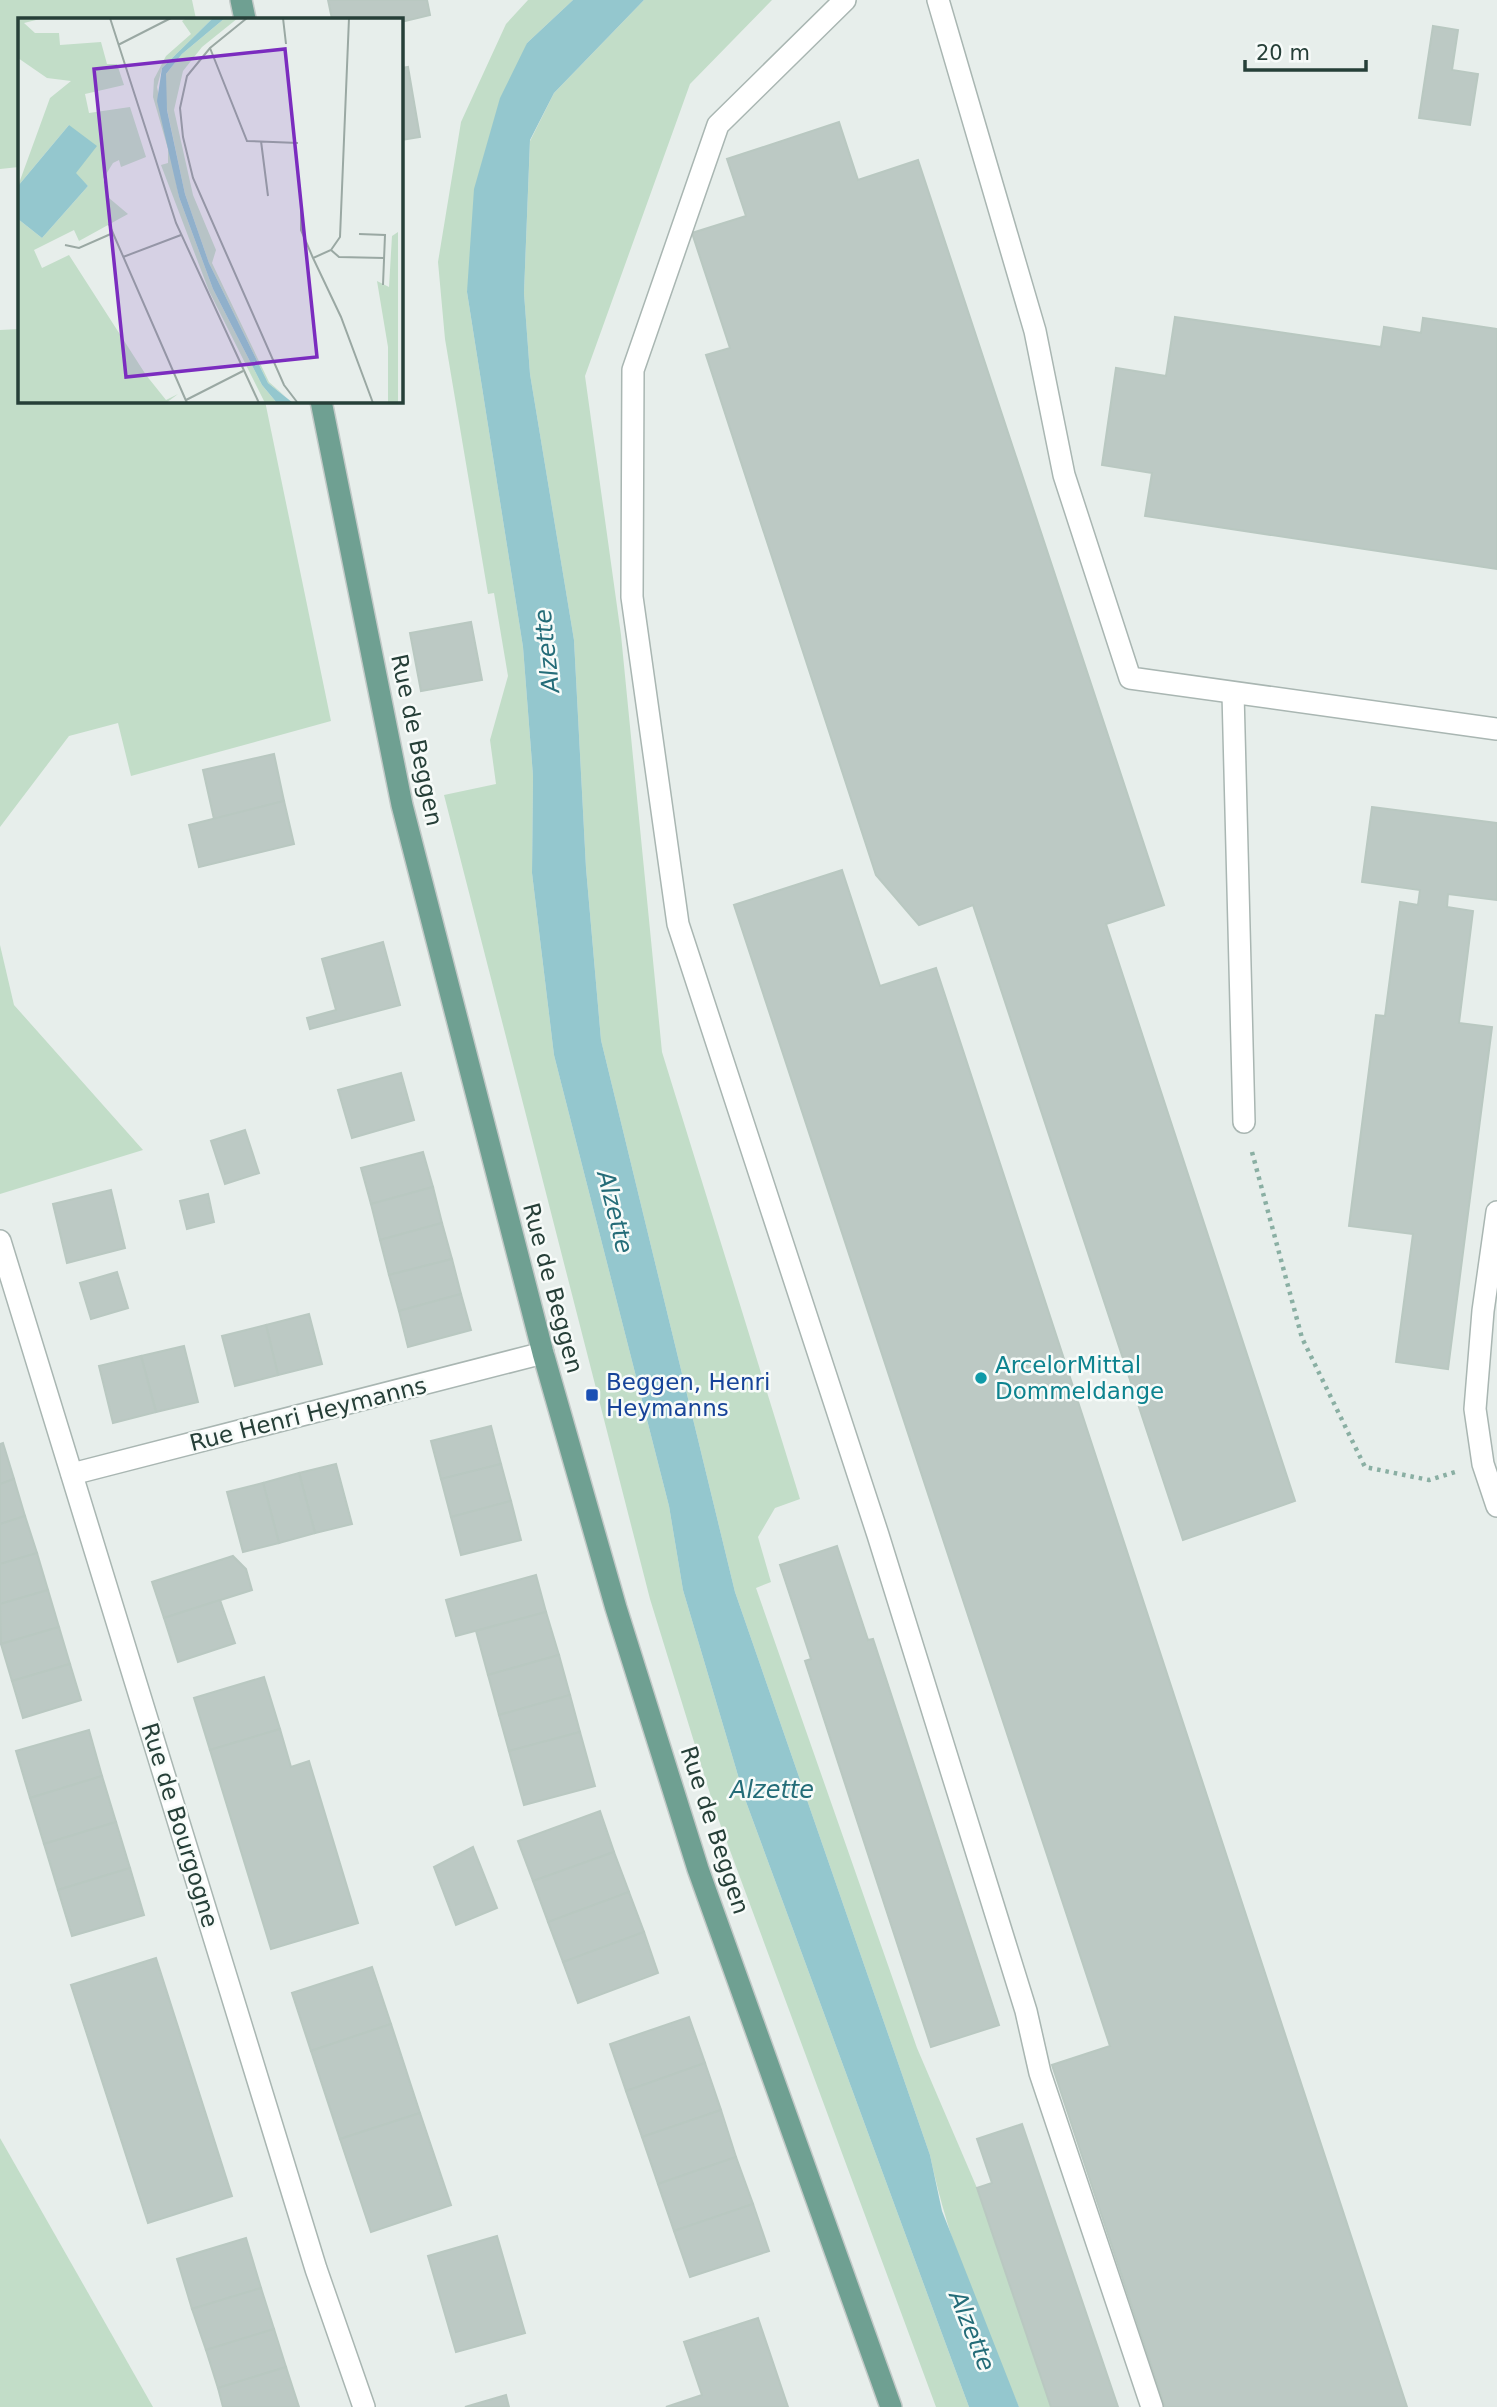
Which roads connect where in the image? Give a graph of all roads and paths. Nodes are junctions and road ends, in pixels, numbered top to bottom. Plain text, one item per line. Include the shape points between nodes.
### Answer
1 (242, 0) edge
2 (845, 0) edge
3 (938, 0) edge
4 (245, 18) edge
5 (321, 402) edge
6 (1233, 693) junction
7 (1497, 729) edge
8 (1244, 1122) joint
9 (1497, 1212) edge
10 (0, 1241) edge
11 (6, 1281) edge
12 (543, 1353) junction
13 (1483, 1464) junction
14 (72, 1474) junction
15 (1497, 1506) edge
16 (364, 2407) edge
17 (891, 2407) edge
18 (1152, 2407) edge

1 - 4 main road
2 - 18 street via 718,125 633,370 632,597 678,924 882,1548 1026,2011 1040,2073
3 - 6 street via 1035,331 1063,475 1130,678
5 - 12 main road, Rue de Beggen via 402,805
6 - 7 street
6 - 8 street
8 - 13 path via 1302,1338 1365,1467 1429,1480
9 - 13 street via 1475,1409
10 - 11 street, Rue de Bourgogne
11 - 14 street, Rue de Bourgogne
12 - 14 street, Rue Henri Heymanns
12 - 17 main road, Rue de Beggen via 698,1869
13 - 15 street
14 - 16 street, Rue de Bourgogne via 312,2256

